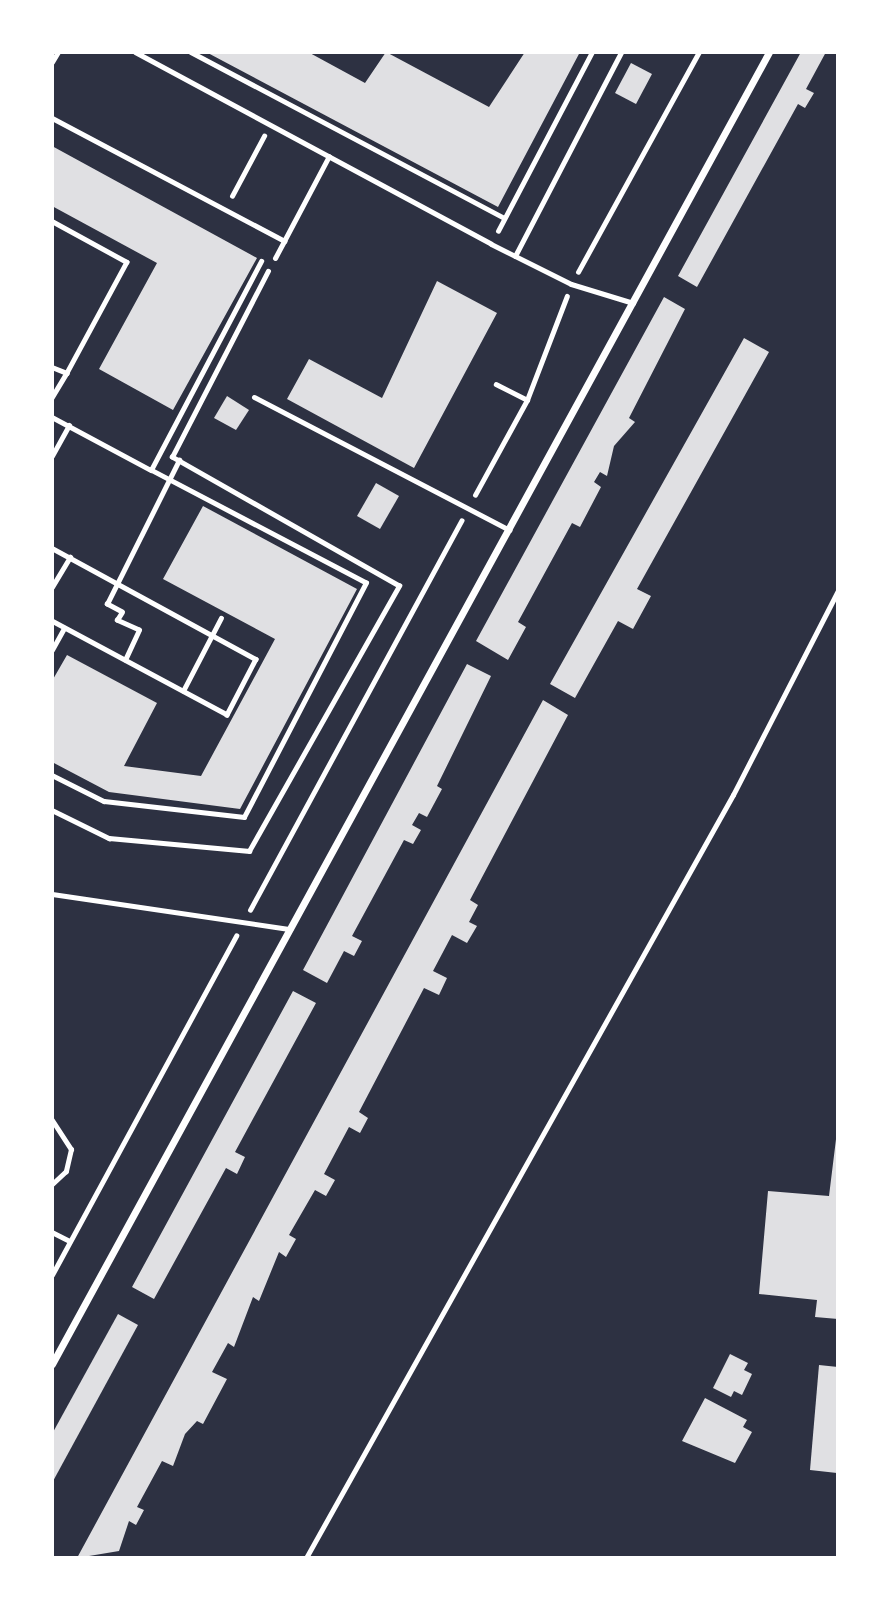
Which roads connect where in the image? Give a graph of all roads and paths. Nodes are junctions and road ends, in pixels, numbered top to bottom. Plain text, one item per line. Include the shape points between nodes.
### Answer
1 (58, 52) edge
2 (135, 52) edge
3 (191, 52) edge
4 (592, 52) edge
5 (621, 52) edge
6 (699, 52) edge
7 (769, 52) edge
8 (52, 62) edge
9 (282, 101) junction
10 (52, 118) edge
11 (270, 124) junction
12 (330, 156) junction
13 (225, 209) junction
14 (504, 218) junction
15 (52, 221) edge
16 (284, 241) junction
17 (491, 244) junction
18 (267, 249) dead end
19 (515, 256) junction
20 (275, 258) joint
21 (571, 284) junction
22 (634, 303) junction
23 (52, 366) edge
24 (66, 373) junction
25 (496, 384) dead end
26 (254, 397) dead end
27 (52, 398) edge
28 (527, 400) junction
29 (52, 417) edge
30 (69, 425) junction
31 (52, 456) edge
32 (179, 460) junction
33 (151, 470) junction
34 (169, 479) junction
35 (469, 507) junction
36 (510, 530) junction
37 (52, 548) edge
38 (70, 557) junction
39 (117, 583) junction
40 (52, 587) edge
41 (838, 591) edge
42 (221, 618) dead end
43 (52, 621) edge
44 (64, 628) junction
45 (212, 635) junction
46 (52, 650) edge
47 (125, 660) junction
48 (183, 691) junction
49 (52, 775) edge
50 (52, 810) edge
51 (52, 894) edge
52 (244, 922) junction
53 (290, 929) junction
54 (52, 1119) edge
55 (52, 1184) edge
56 (52, 1232) edge
57 (71, 1241) junction
58 (52, 1275) edge
59 (52, 1364) edge
60 (306, 1558) edge

1 - 8 path
2 - 11 lane
3 - 9 path
4 - 14 path
5 - 19 lane
6 - 21 path
7 - 22 street
9 - 11 path
9 - 14 path
10 - 13 lane
11 - 12 lane
11 - 13 path
12 - 16 lane
12 - 17 lane
13 - 16 lane
14 - 17 path
15 - 24 path via 127,262
16 - 20 lane
17 - 19 lane
18 - 33 path
19 - 21 lane
20 - 32 path via 172,457
21 - 22 lane
21 - 28 path
22 - 36 street
23 - 24 path
24 - 27 path
25 - 28 path
26 - 35 lane
28 - 35 path
29 - 30 path
30 - 31 path
30 - 33 path
32 - 34 path
32 - 50 path via 399,586 249,851 109,838
33 - 34 path
34 - 39 path
34 - 49 path via 366,583 244,817 104,801
35 - 36 lane
35 - 52 path
36 - 53 street
37 - 38 path
38 - 39 path
38 - 40 path
39 - 45 path
39 - 47 path via 107,604 122,611 117,620 139,630
41 - 60 path via 733,795
42 - 45 path
43 - 44 path
44 - 46 path
44 - 47 path
45 - 48 path
45 - 48 path via 256,659 239,692 227,715
47 - 48 path
51 - 52 lane
52 - 53 lane
52 - 57 path
53 - 59 street
54 - 55 lane via 71,1149 66,1171
56 - 57 path
57 - 58 path

